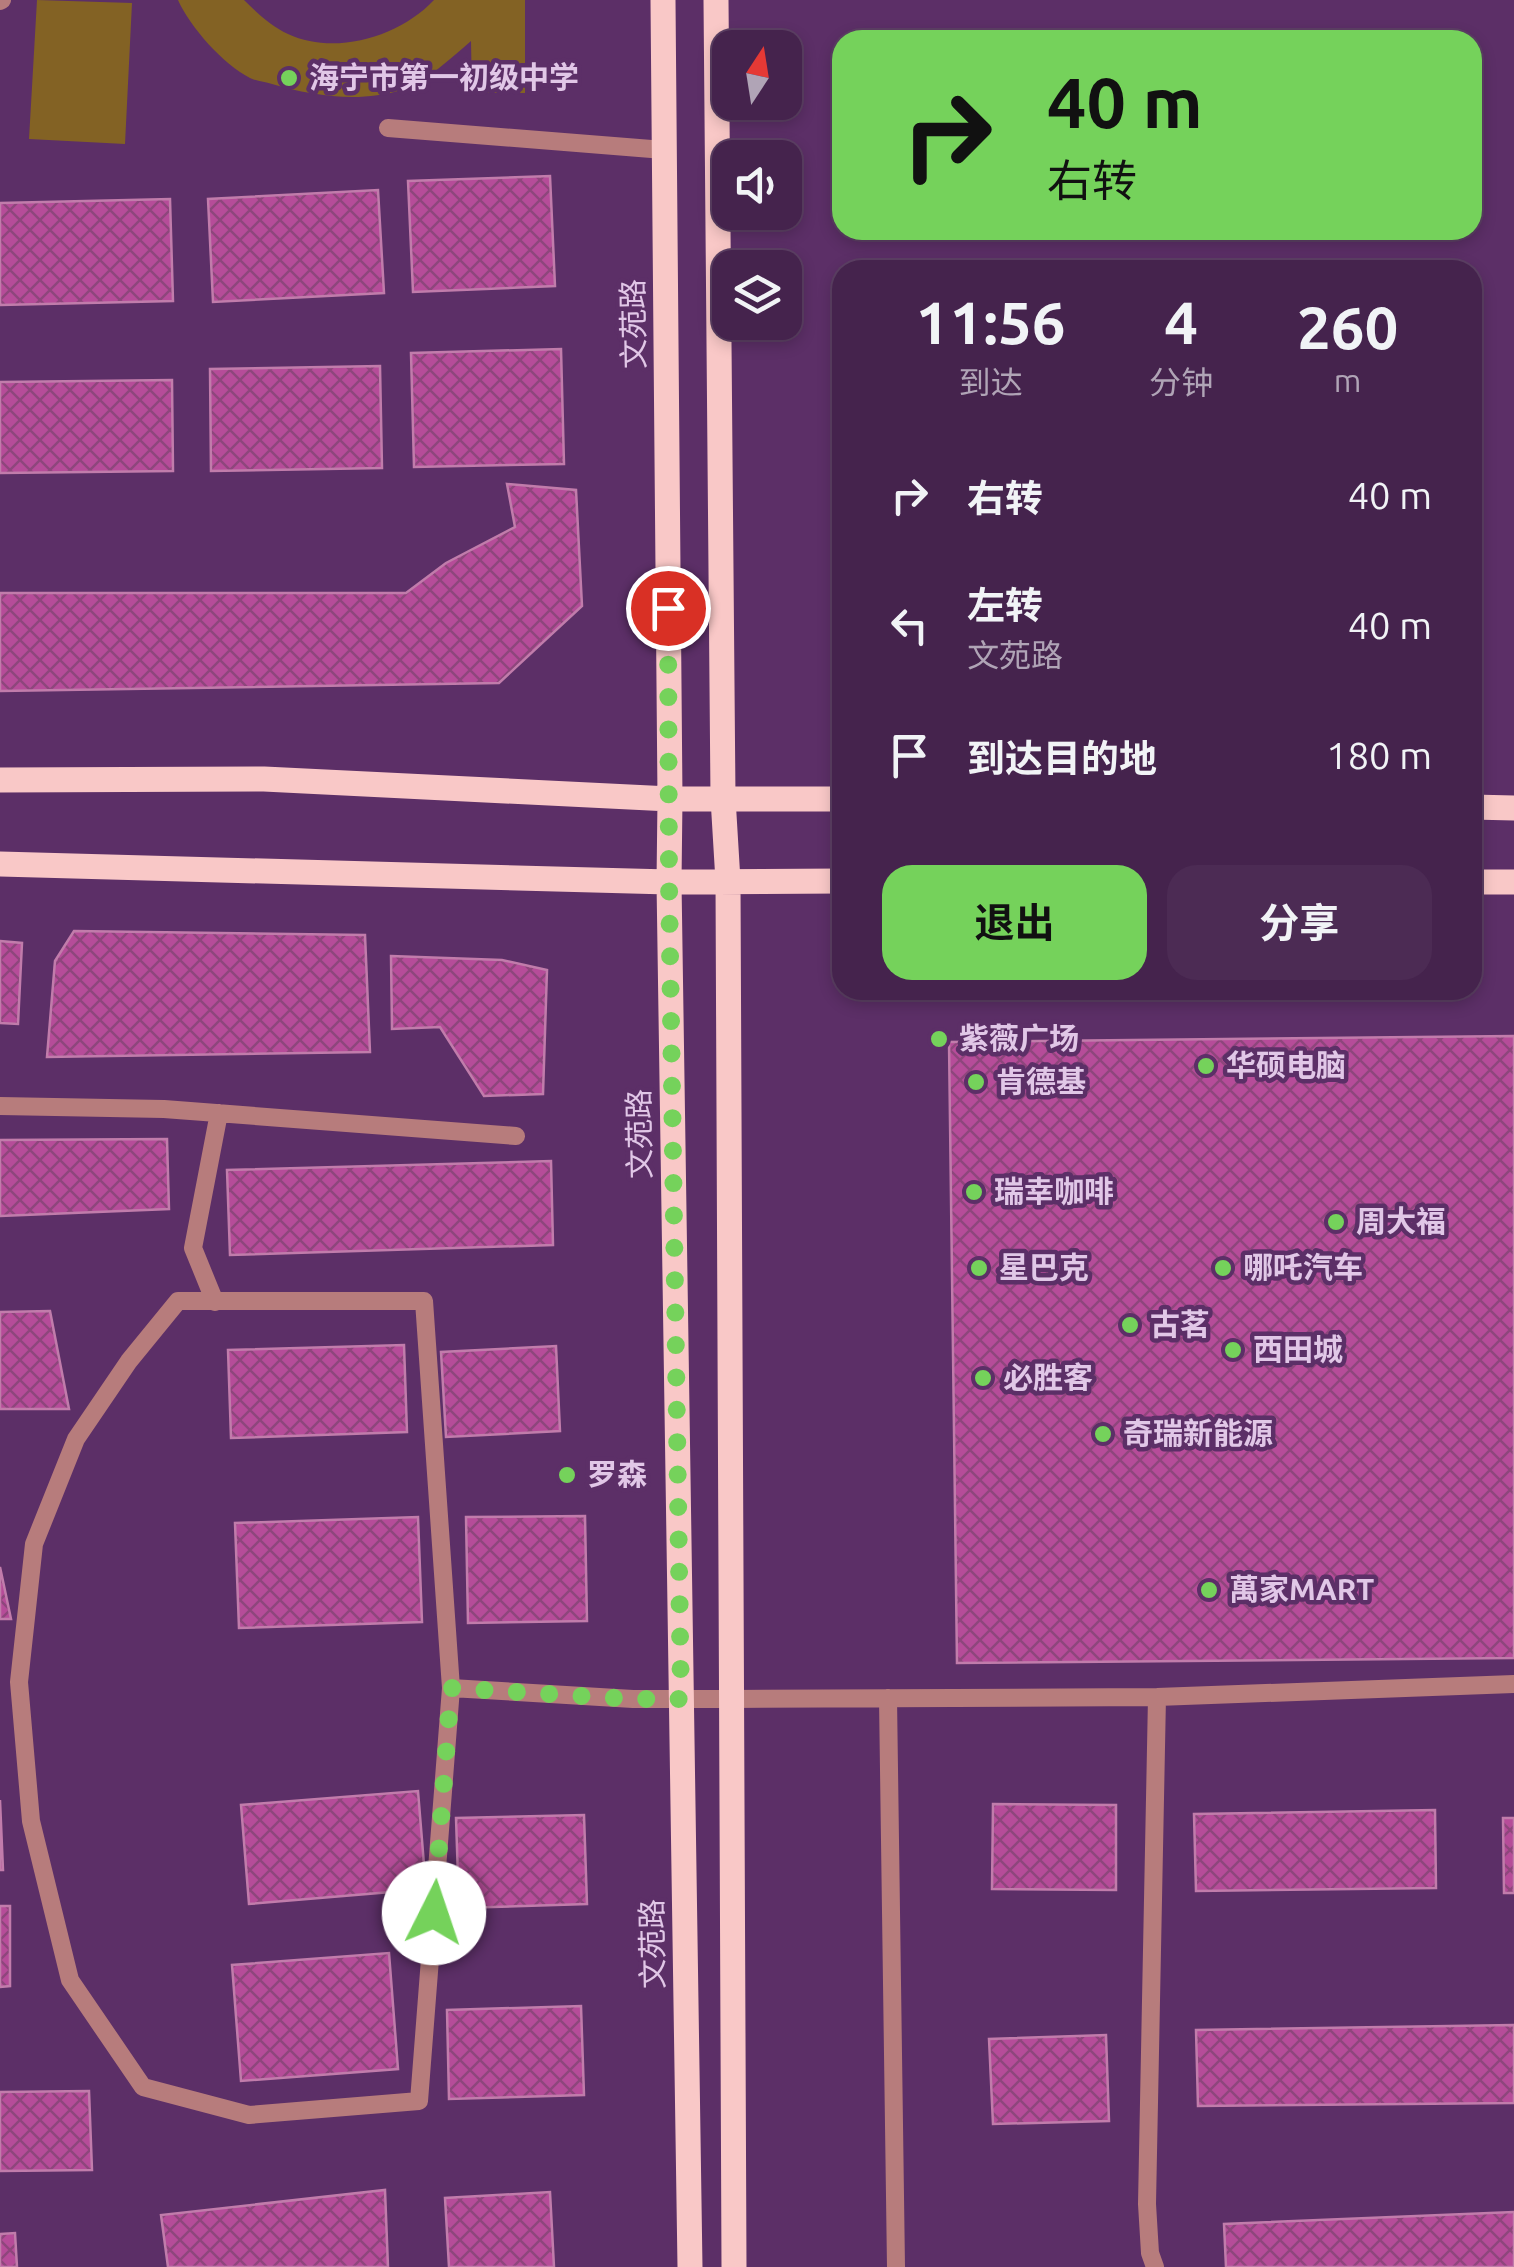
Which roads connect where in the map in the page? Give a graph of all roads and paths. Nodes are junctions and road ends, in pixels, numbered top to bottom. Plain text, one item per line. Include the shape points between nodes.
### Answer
1 (663, 0) edge
2 (716, 0) edge
3 (388, 128) dead end
4 (664, 150) junction
5 (0, 780) edge
6 (723, 798) junction
7 (670, 799) junction
8 (832, 800) edge
9 (1482, 808) edge
10 (1514, 808) edge
11 (0, 864) edge
12 (728, 881) junction
13 (832, 881) edge
14 (669, 882) junction
15 (1482, 882) edge
16 (1514, 882) edge
17 (0, 1106) edge
18 (219, 1113) junction
19 (516, 1136) dead end
20 (215, 1302) junction
21 (1514, 1684) edge
22 (451, 1688) junction
23 (1156, 1697) junction
24 (888, 1698) junction
25 (681, 1699) junction
26 (732, 1700) junction
27 (690, 2267) edge
28 (734, 2267) edge
29 (896, 2267) edge
30 (1155, 2267) edge

1 - 4 main road, 文苑路
2 - 6 main road
3 - 4 lane
4 - 7 main road, 文苑路
5 - 7 main road via 264,778
6 - 7 main road
6 - 8 main road
6 - 12 main road
7 - 14 main road, 文苑路
9 - 10 main road
11 - 14 main road
12 - 13 main road
12 - 14 main road
12 - 26 main road
14 - 25 main road, 文苑路
15 - 16 main road
17 - 18 lane
18 - 19 lane
18 - 20 lane via 193,1248
20 - 22 lane via 424,1301
20 - 22 lane via 178,1302 76,1438 34,1544 19,1682 31,1822 70,1980 143,2087 248,2115 419,2101
21 - 23 lane
22 - 25 lane
23 - 24 lane
23 - 30 lane via 1147,2204
24 - 26 lane
24 - 29 lane
25 - 26 lane
25 - 27 main road, 文苑路
26 - 28 main road

